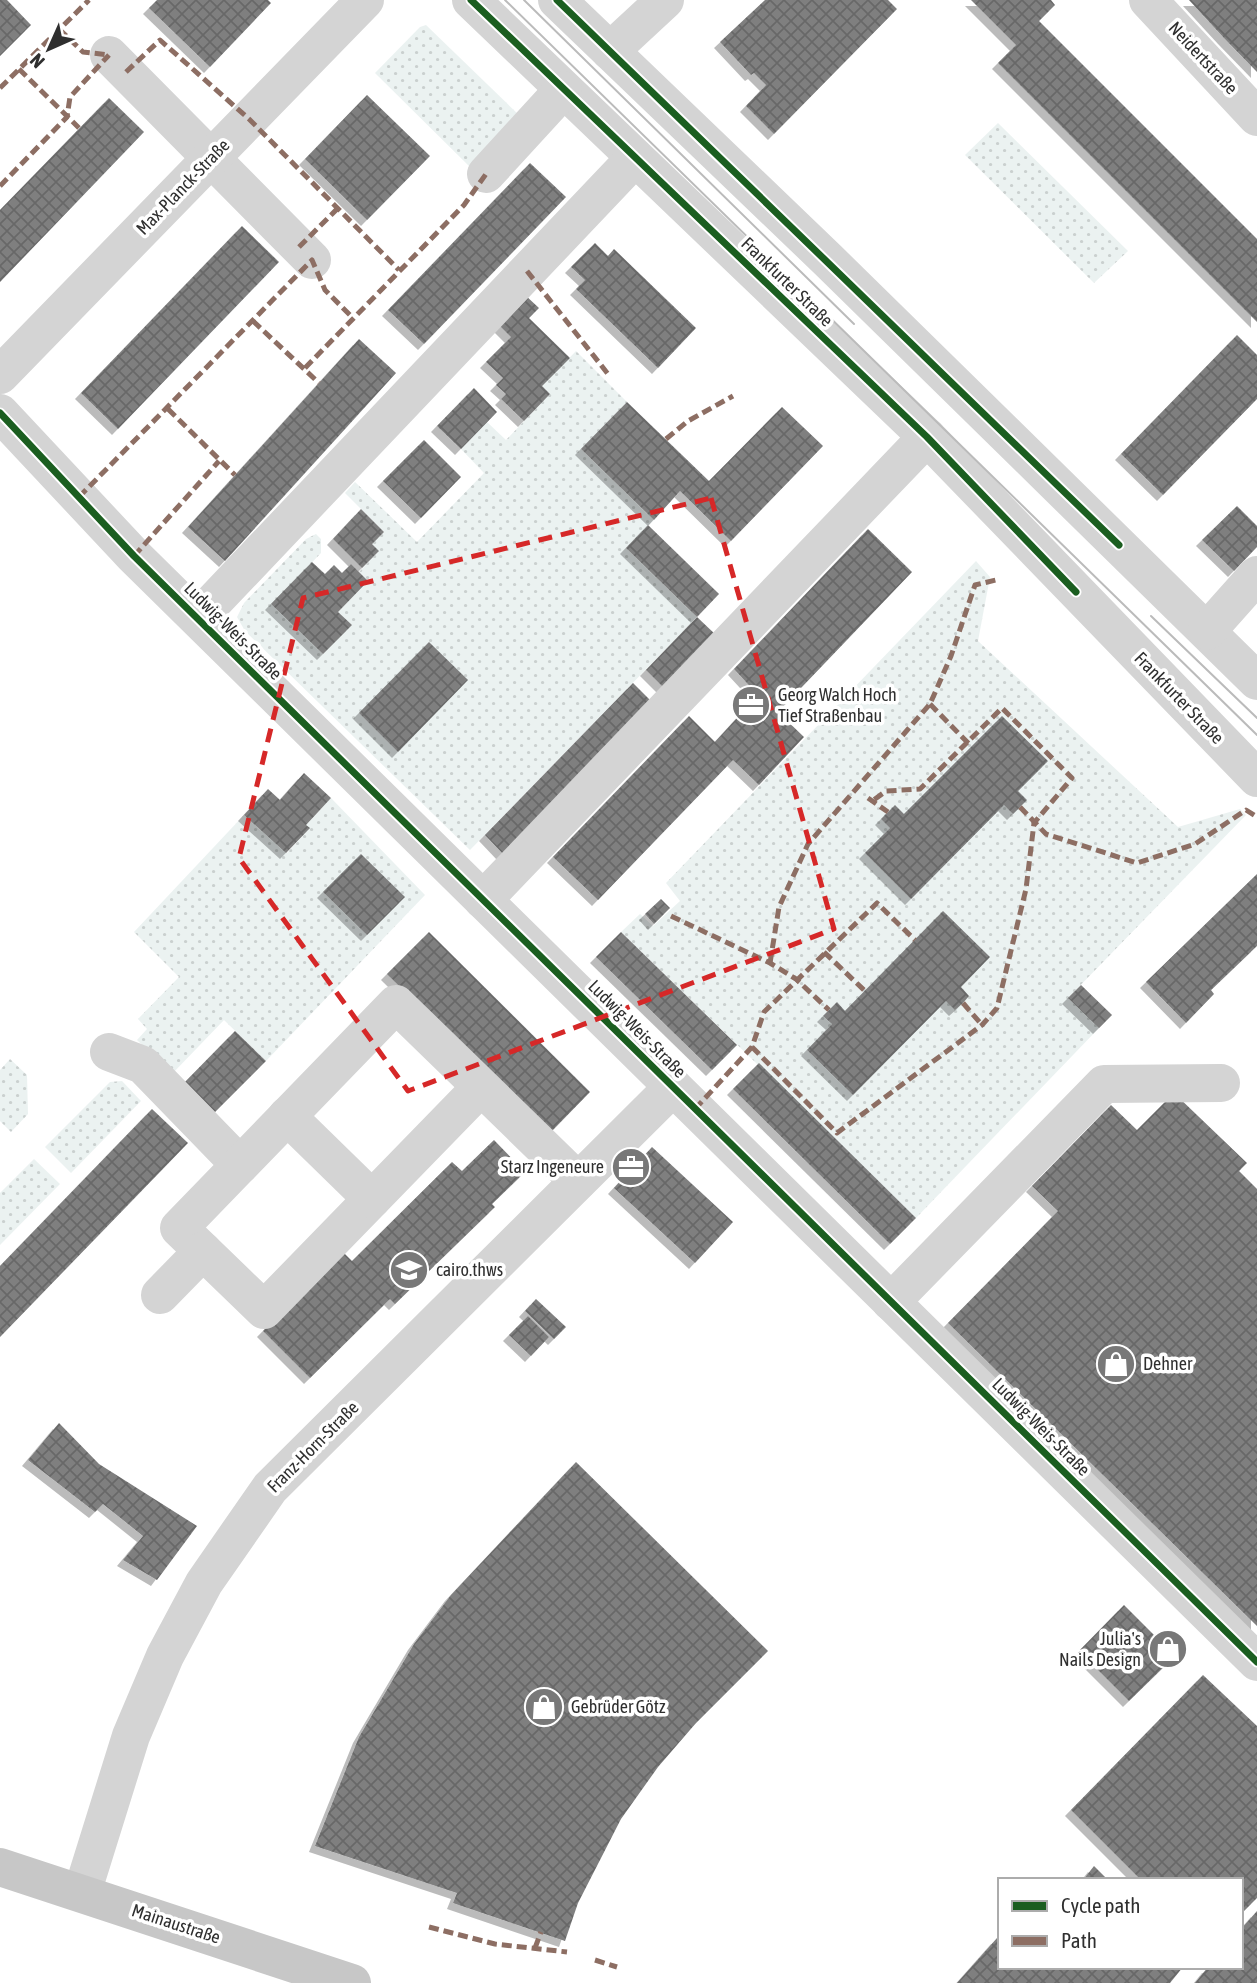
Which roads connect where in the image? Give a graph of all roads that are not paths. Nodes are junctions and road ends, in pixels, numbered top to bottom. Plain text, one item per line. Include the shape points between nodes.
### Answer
1 (365, 0) edge
2 (471, 0) edge
3 (556, 0) edge
4 (666, 0) edge
5 (1148, 0) edge
6 (610, 51) junction
7 (109, 55) dead end
8 (563, 90) junction
9 (1257, 117) edge
10 (212, 157) junction
11 (634, 159) junction
12 (486, 174) dead end
13 (312, 260) dead end
14 (0, 375) edge
15 (0, 413) edge
16 (927, 437) junction
17 (1257, 575) edge
18 (198, 618) junction
19 (1207, 631) junction
20 (1257, 681) edge
21 (1257, 778) edge
22 (483, 900) junction
23 (109, 1052) dead end
24 (1221, 1083) dead end
25 (481, 1087) junction
26 (673, 1087) junction
27 (288, 1116) junction
28 (240, 1165) junction
29 (578, 1181) junction
30 (372, 1199) junction
31 (203, 1251) junction
32 (160, 1295) dead end
33 (891, 1302) junction
34 (1257, 1662) edge
35 (0, 1867) edge
36 (82, 1893) junction
37 (352, 1983) edge

1 - 10 street, Max-Planck-Straße
2 - 8 street, Frankfurter Straße
3 - 6 street
4 - 6 street
5 - 9 street, Neidertstraße
6 - 19 street
7 - 10 street
8 - 11 street, Frankfurter Straße
8 - 12 street
10 - 13 street
10 - 14 street, Max-Planck-Straße
11 - 16 street, Frankfurter Straße
11 - 18 street
15 - 18 street, Ludwig-Weis-Straße
16 - 21 street, Frankfurter Straße
16 - 22 street
17 - 19 street
18 - 22 street, Ludwig-Weis-Straße
19 - 20 street
22 - 26 street, Ludwig-Weis-Straße
23 - 28 street via 143,1065
24 - 33 street via 1104,1084
25 - 27 street via 396,1004
25 - 29 street
25 - 30 street
26 - 29 street, Franz-Horn-Straße
26 - 33 street, Ludwig-Weis-Straße
27 - 28 street
27 - 30 street
28 - 31 street via 179,1228
29 - 36 street, Franz-Horn-Straße via 270,1488 204,1583 165,1656 131,1736
30 - 31 street via 264,1310
31 - 32 street
33 - 34 street, Ludwig-Weis-Straße
35 - 36 main road, Mainaustraße
36 - 37 main road, Mainaustraße

